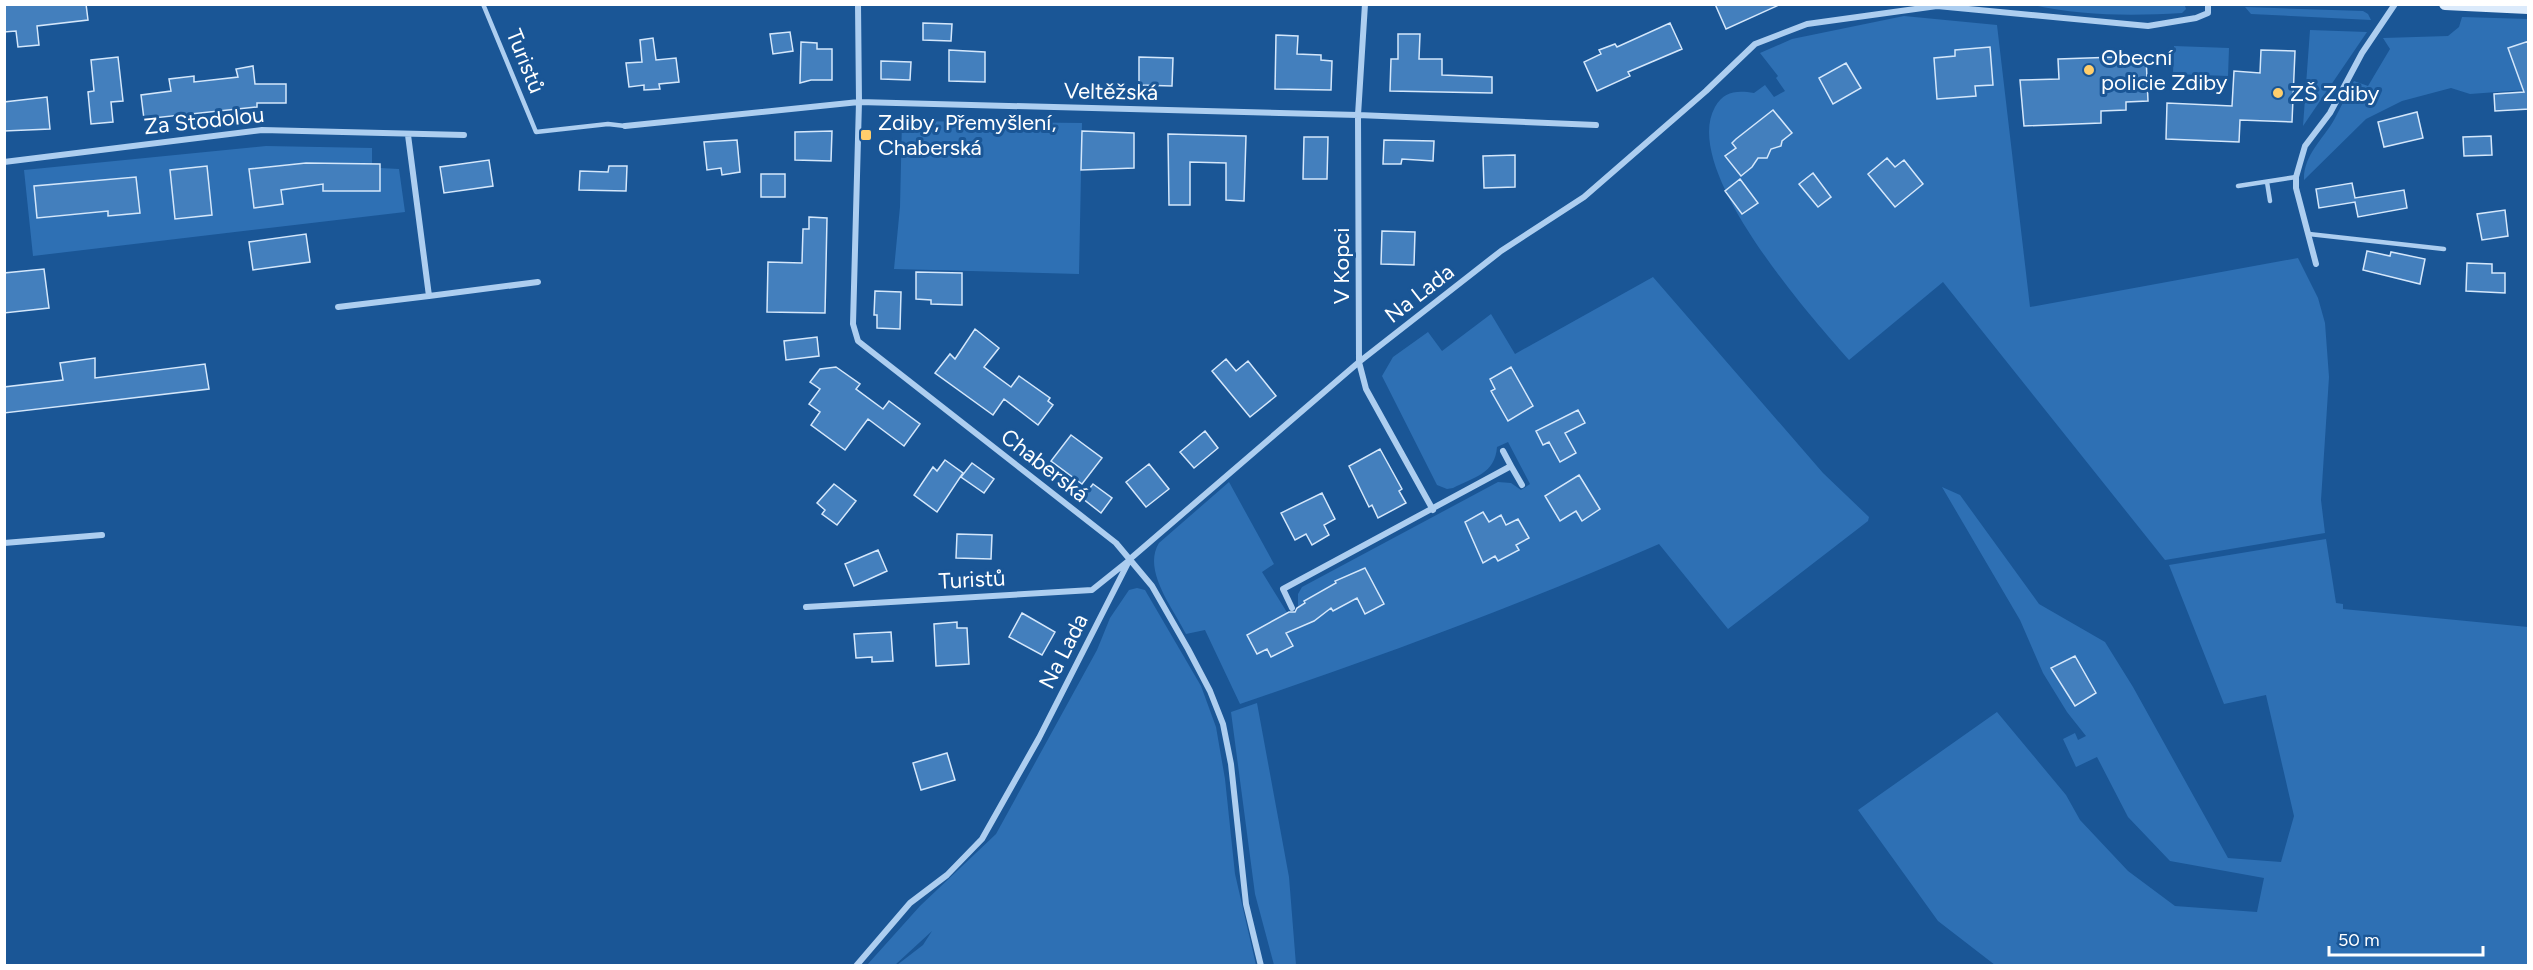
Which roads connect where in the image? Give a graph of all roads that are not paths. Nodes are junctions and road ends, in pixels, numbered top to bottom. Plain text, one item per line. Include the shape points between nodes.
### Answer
1 (483, 4) edge
2 (858, 4) edge
3 (1365, 4) edge
4 (2208, 4) edge
5 (2395, 4) edge
6 (2445, 4) edge
7 (2529, 8) edge
8 (859, 102) junction
9 (1359, 115) junction
10 (1596, 125) dead end
11 (625, 126) joint
12 (408, 135) junction
13 (464, 135) dead end
14 (4, 162) edge
15 (2296, 177) junction
16 (2266, 182) junction
17 (2238, 186) dead end
18 (2271, 201) dead end
19 (2308, 234) junction
20 (2444, 249) dead end
21 (2316, 264) dead end
22 (538, 282) dead end
23 (429, 296) junction
24 (338, 307) dead end
25 (1359, 362) junction
26 (1503, 451) dead end
27 (1511, 466) junction
28 (1522, 486) dead end
29 (1433, 510) junction
30 (102, 535) dead end
31 (4, 543) edge
32 (1130, 559) junction
33 (806, 607) dead end
34 (1292, 608) dead end
35 (856, 966) edge
36 (1261, 966) edge

1 - 11 lane, Turistů via 536,132 608,124
2 - 8 street, Chaberská
3 - 9 street, V Kopci
4 - 25 street, Na Lada via 2208,13 2196,18 2148,26 1937,6 1807,24 1776,34 1745,52 1584,197 1501,251
5 - 15 street via 2362,53 2330,113 2305,146
6 - 7 street
8 - 9 street, Veltěžská
8 - 11 street, Veltěžská
8 - 32 street, Chaberská via 853,324 858,342 1116,543
9 - 10 street, Veltěžská
9 - 25 street, V Kopci
12 - 13 street, Za Stodolou
12 - 14 street, Za Stodolou via 262,130
12 - 23 street
15 - 16 lane
15 - 19 street
16 - 17 lane
16 - 18 lane
19 - 20 lane
19 - 21 street
22 - 23 street
23 - 24 street
25 - 29 street, V Kopci via 1366,389
25 - 32 street, Na Lada
26 - 27 street
27 - 28 street
27 - 29 street
29 - 34 street via 1283,589
30 - 31 street
32 - 33 street, Turistů via 1092,590
32 - 35 street, Na Lada via 1039,738 982,839 947,875 910,903
32 - 36 street, Chaberská via 1152,586 1188,649 1223,724 1246,904

